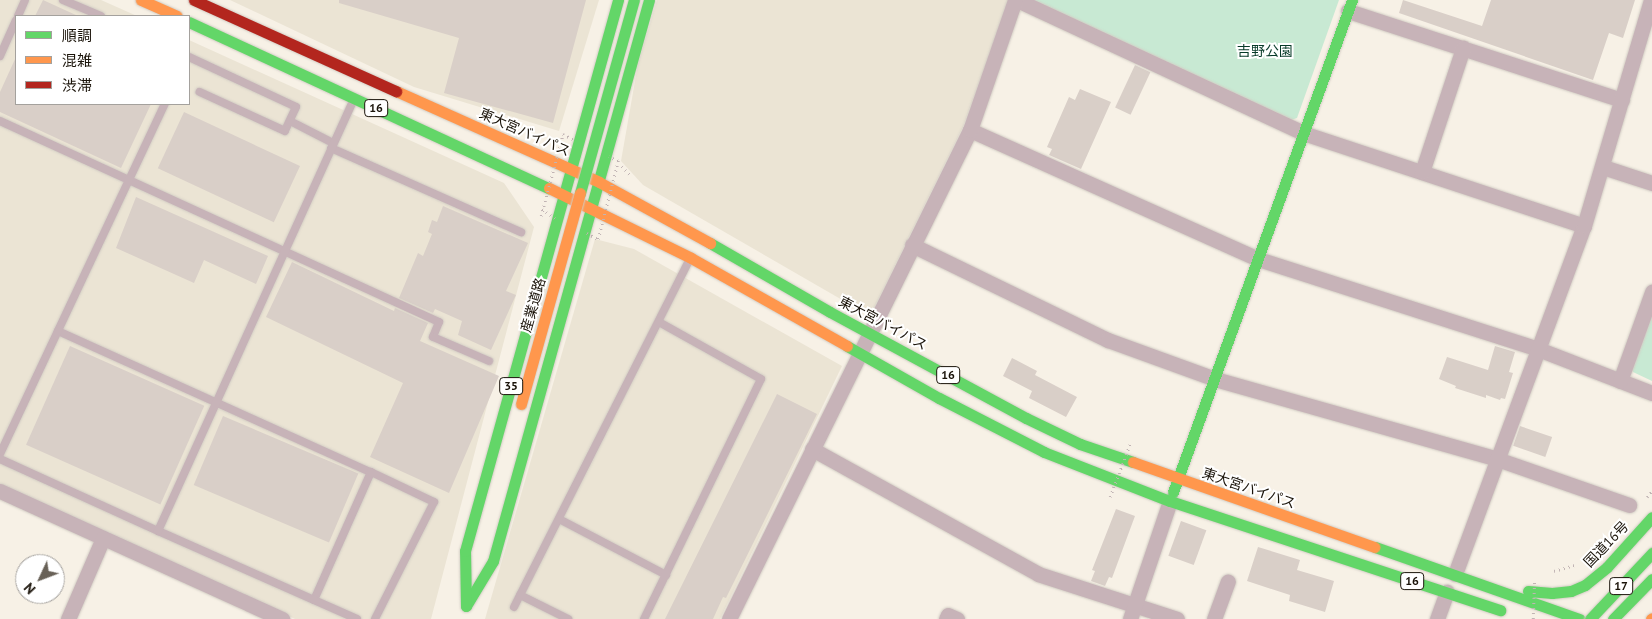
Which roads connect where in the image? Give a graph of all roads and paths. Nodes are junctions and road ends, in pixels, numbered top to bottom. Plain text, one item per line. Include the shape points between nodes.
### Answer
1 (25, 0) edge
2 (63, 0) edge
3 (142, 0) edge
4 (194, 0) edge
5 (618, 0) edge
6 (634, 0) edge
7 (649, 0) edge
8 (1016, 0) edge
9 (1651, 0) edge
10 (1350, 5) edge
11 (18, 15) edge
12 (99, 15) edge
13 (175, 15) edge
14 (15, 22) edge
15 (190, 22) edge
16 (1463, 48) junction
17 (0, 56) edge
18 (190, 57) edge
19 (200, 92) dead end
20 (354, 97) junction
21 (1622, 100) junction
22 (165, 105) edge
23 (0, 121) edge
24 (290, 122) junction
25 (970, 130) junction
26 (1303, 133) junction
27 (563, 134) dead end
28 (332, 146) junction
29 (618, 161) dead end
30 (1603, 167) junction
31 (570, 168) junction
32 (1422, 172) junction
33 (129, 180) junction
34 (599, 182) junction
35 (1652, 183) edge
36 (564, 194) junction
37 (592, 209) junction
38 (541, 216) dead end
39 (1584, 226) junction
40 (521, 232) dead end
41 (598, 239) dead end
42 (912, 244) junction
43 (284, 252) junction
44 (690, 258) junction
45 (1258, 259) junction
46 (1652, 292) edge
47 (658, 322) junction
48 (58, 331) junction
49 (869, 333) junction
50 (1538, 349) junction
51 (859, 353) junction
52 (489, 361) dead end
53 (1215, 379) junction
54 (1620, 381) junction
55 (1652, 393) edge
56 (216, 402) junction
57 (520, 408) dead end
58 (1130, 444) dead end
59 (812, 449) junction
60 (0, 454) edge
61 (0, 459) edge
62 (1497, 459) junction
63 (372, 472) junction
64 (1178, 480) junction
65 (0, 491) edge
66 (1110, 498) dead end
67 (1170, 501) junction
68 (1629, 505) dead end
69 (1652, 517) edge
70 (559, 519) junction
71 (158, 530) junction
72 (103, 538) junction
73 (1652, 553) edge
74 (1582, 564) dead end
75 (477, 567) dead end
76 (1607, 567) junction
77 (1561, 569) dead end
78 (1455, 574) junction
79 (666, 575) junction
80 (1652, 579) edge
81 (1228, 581) dead end
82 (1534, 581) dead end
83 (1489, 587) junction
84 (1447, 592) junction
85 (520, 595) junction
86 (314, 600) junction
87 (466, 606) junction
88 (514, 607) dead end
89 (1132, 612) edge
90 (1509, 613) dead end
91 (1573, 618) edge
92 (68, 619) edge
93 (282, 619) edge
94 (356, 619) edge
95 (375, 619) edge
96 (463, 619) edge
97 (568, 619) edge
98 (644, 619) edge
99 (728, 619) edge
100 (946, 619) edge
101 (956, 619) edge
102 (1177, 619) edge
103 (1214, 619) edge
104 (1437, 619) edge
105 (1533, 619) edge
106 (1590, 619) edge
107 (1612, 619) edge

1 - 11 lane
2 - 12 lane
3 - 13 main road
4 - 31 main road, 東大宮バイパス / 16
5 - 31 main road, 35
6 - 57 main road, 産業道路 / 35, bridge
7 - 34 main road, 35
8 - 25 street
8 - 26 street
9 - 21 street
10 - 16 street
10 - 26 main road
14 - 17 lane
15 - 20 main road, 16
16 - 21 street
16 - 32 street
18 - 24 lane via 296,107
19 - 24 lane via 285,132
20 - 28 lane
20 - 36 main road, 16
21 - 30 street
22 - 33 lane
23 - 33 lane
24 - 28 lane
25 - 42 street
25 - 45 street
26 - 32 street
26 - 45 main road
27 - 38 path, bridge
28 - 40 lane
28 - 43 lane
29 - 41 path, bridge
30 - 35 street
30 - 39 street
31 - 34 main road, 東大宮バイパス / 16
31 - 36 main road, 35
32 - 39 street
33 - 43 lane
33 - 48 lane
34 - 37 main road, 35
34 - 49 main road, 東大宮バイパス / 16
36 - 37 main road, 16
36 - 87 main road, 35 via 465,551
37 - 44 main road, 16
37 - 87 main road, 35 via 493,561
39 - 50 street
42 - 49 street
42 - 53 street via 1108,340
43 - 52 lane via 439,322 433,336
43 - 56 lane
44 - 47 lane
44 - 51 main road, 16
45 - 50 street
45 - 53 main road
46 - 54 street
47 - 70 lane
47 - 79 lane via 761,379
48 - 56 lane
48 - 60 lane
49 - 51 street
49 - 64 main road, 東大宮バイパス / 16 via 1053,432
50 - 54 street
50 - 62 street
51 - 59 street
51 - 67 main road, 16 via 1044,452
53 - 62 street
53 - 64 main road
54 - 55 street
56 - 63 lane
56 - 71 lane
58 - 66 path, bridge
59 - 89 street via 1038,574
59 - 99 street
61 - 71 lane
62 - 68 street
62 - 78 street
63 - 86 lane
63 - 95 lane via 434,502
64 - 67 main road
64 - 78 main road, 東大宮バイパス / 16
65 - 72 street
67 - 84 main road, 16
67 - 89 street
69 - 76 main road, 国道16号 / 16
70 - 79 lane
70 - 85 lane
71 - 86 lane
72 - 92 street
72 - 93 street
73 - 106 main road, 17, bridge
74 - 77 path
75 - 87 main road, 35
76 - 83 main road, 国道16号 / 16 via 1585,585 1571,591 1552,593
76 - 107 main road via 1604,590
78 - 83 main road, 東大宮バイパス / 16
79 - 98 lane
80 - 107 main road, 17
81 - 103 street
82 - 105 path, bridge
83 - 91 main road, 東大宮バイパス / 16
84 - 90 main road, 16
84 - 104 street
85 - 88 lane
85 - 97 lane
86 - 94 lane
87 - 96 main road, 35
89 - 102 street
100 - 101 street via 948,615

